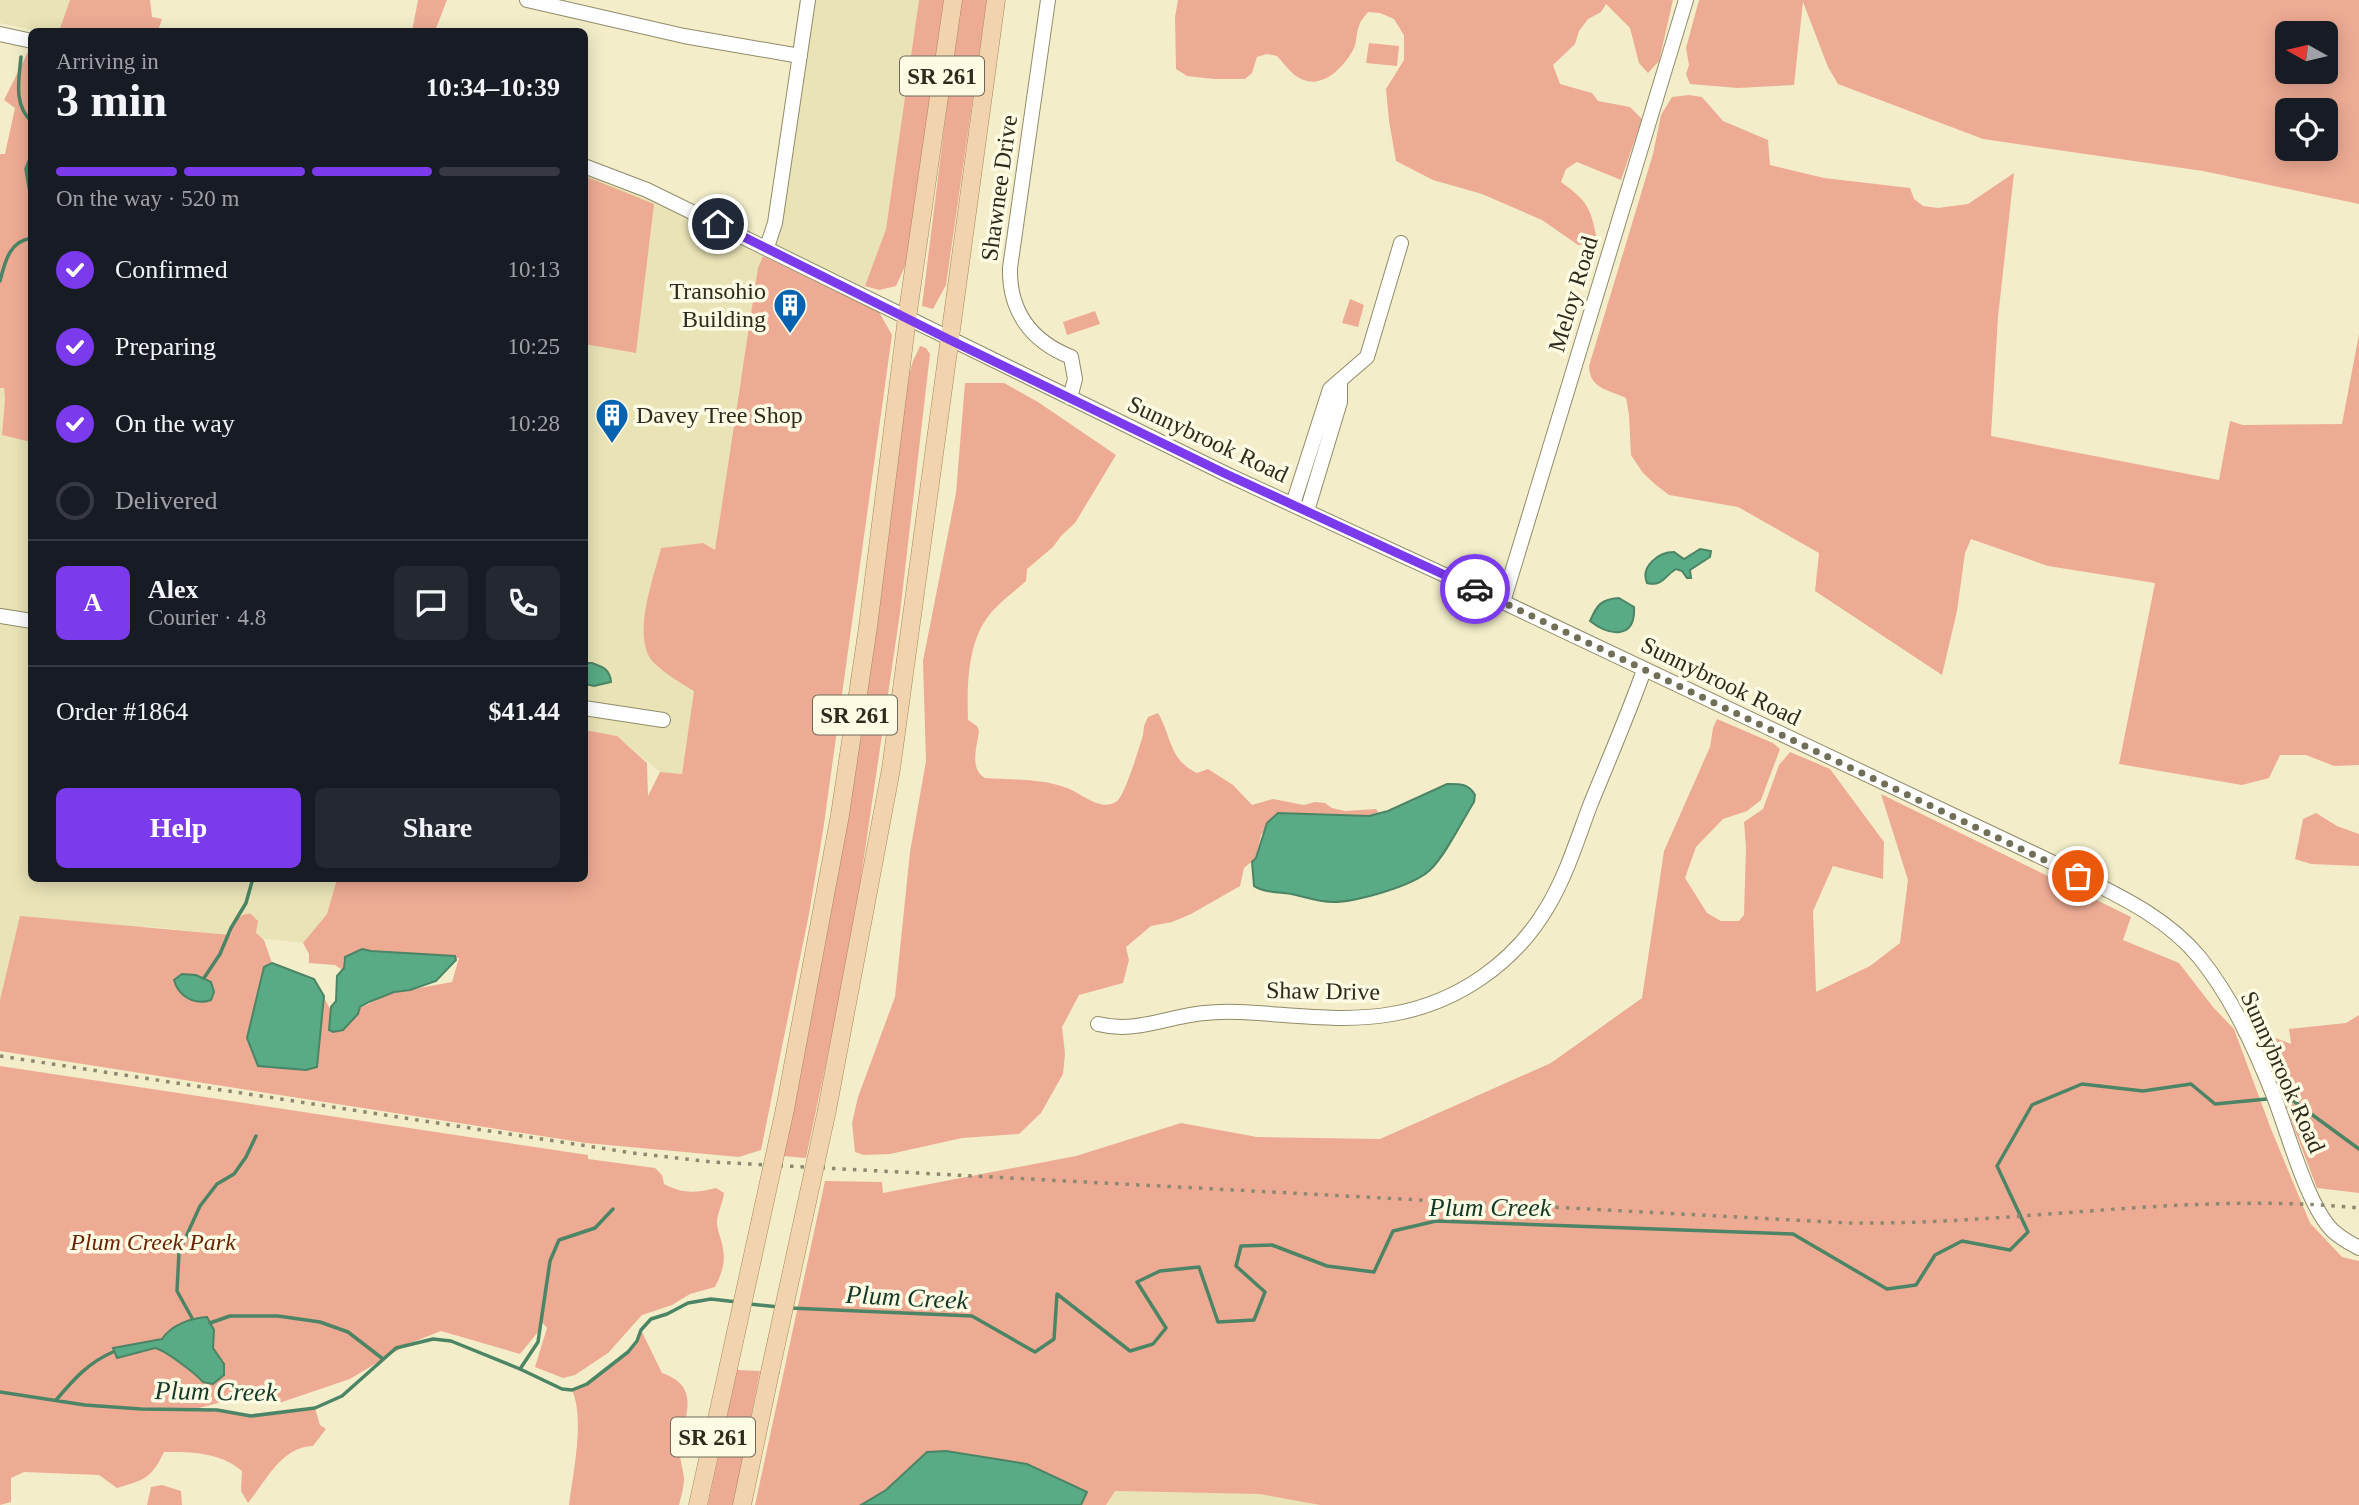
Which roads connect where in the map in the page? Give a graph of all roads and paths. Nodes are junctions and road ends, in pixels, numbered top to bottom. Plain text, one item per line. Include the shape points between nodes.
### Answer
1 (527, 0) edge
2 (808, 0) edge
3 (953, 0) edge
4 (996, 0) edge
5 (1048, 0) edge
6 (1686, 0) edge
7 (0, 34) edge
8 (28, 40) edge
9 (800, 56) junction
10 (588, 167) edge
11 (1401, 243) dead end
12 (767, 247) junction
13 (907, 318) junction
14 (948, 339) junction
15 (1340, 381) junction
16 (1070, 398) junction
17 (1293, 504) junction
18 (1307, 510) junction
19 (1503, 602) junction
20 (0, 615) edge
21 (28, 620) edge
22 (1644, 670) junction
23 (588, 709) edge
24 (663, 720) dead end
25 (1098, 1024) dead end
26 (2359, 1248) edge
27 (698, 1505) edge
28 (742, 1505) edge

1 - 9 street via 688,37
2 - 9 street
3 - 13 main road, SR 261
4 - 14 main road, SR 261
5 - 16 street, Shawnee Drive via 1010,284 1016,307 1034,334 1070,357 1075,379
6 - 19 street, Meloy Road
7 - 8 street
9 - 12 street via 775,223
10 - 12 street, Sunnybrook Road
11 - 15 street via 1367,357
12 - 13 street, Sunnybrook Road
13 - 14 street, Sunnybrook Road
13 - 27 main road, SR 261, bridge via 840,815 785,1109
14 - 16 street, Sunnybrook Road
14 - 28 main road, SR 261, bridge via 891,769 827,1110
15 - 17 street via 1325,398
15 - 18 street via 1340,402
16 - 17 street, Sunnybrook Road
17 - 18 street, Sunnybrook Road
18 - 19 street, Sunnybrook Road
19 - 22 street, Sunnybrook Road
20 - 21 street
22 - 25 street, Shaw Drive via 1548,906 1521,943 1479,980 1424,1006 1376,1017 1226,1012 1130,1028
22 - 26 street, Sunnybrook Road via 2058,865 2161,920 2200,959 2240,1020 2315,1205 2334,1231
23 - 24 street

